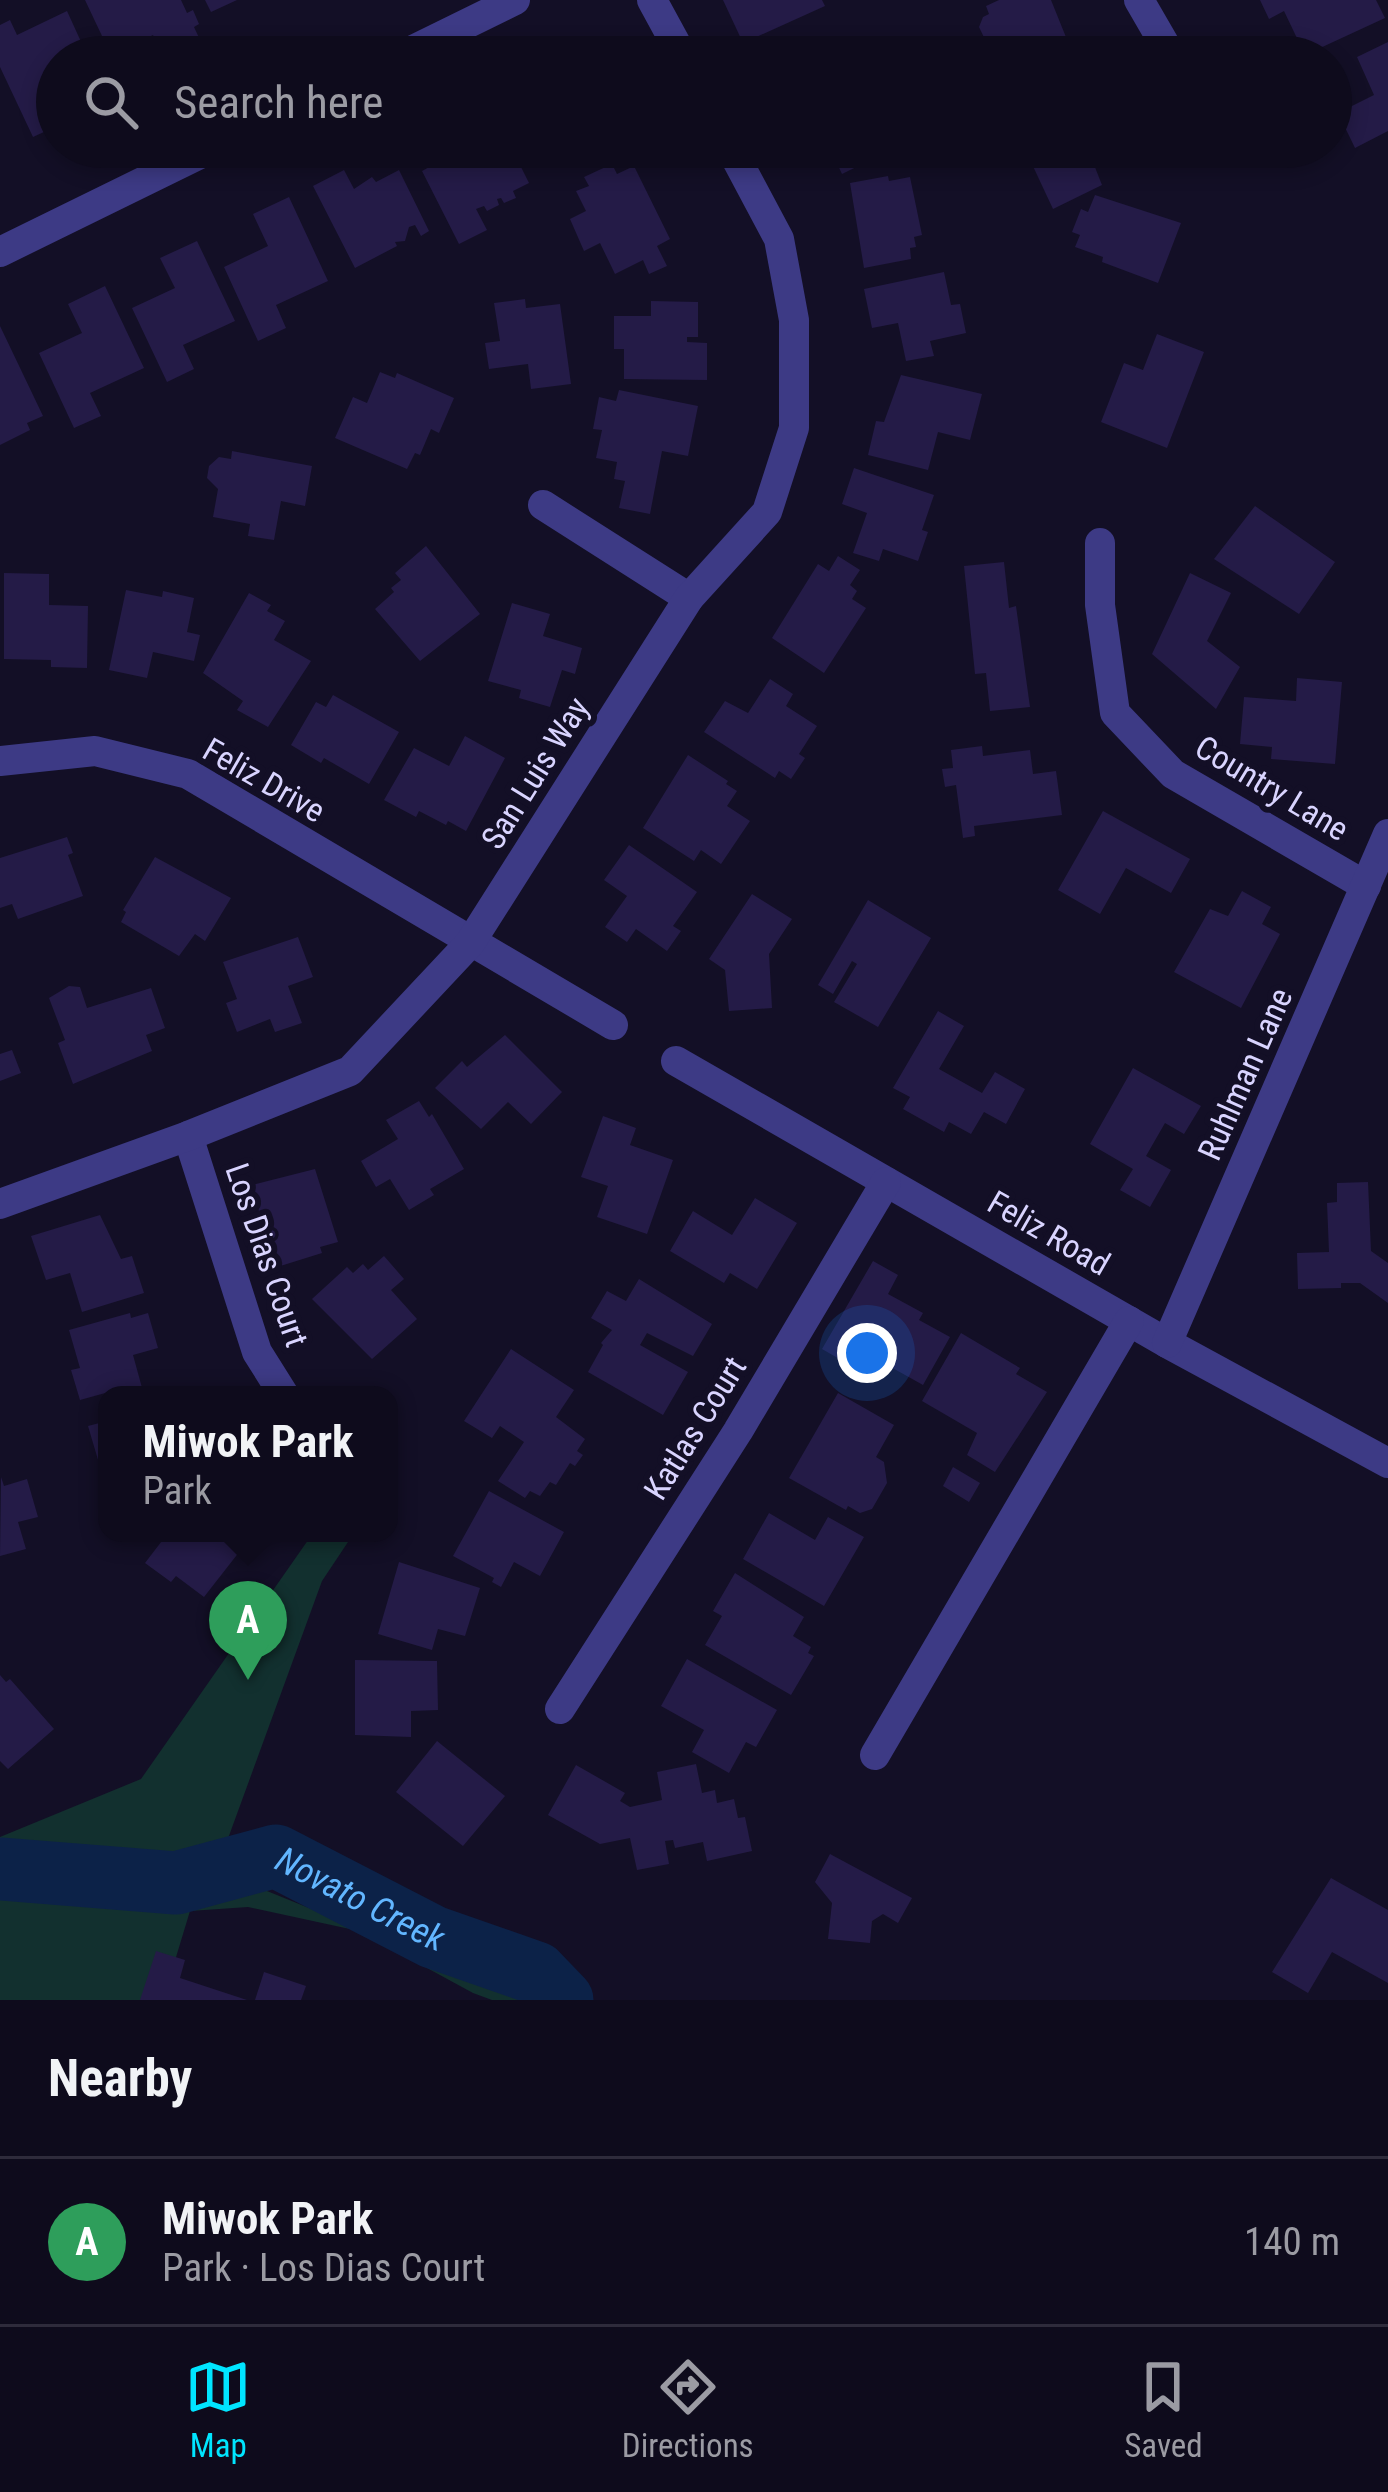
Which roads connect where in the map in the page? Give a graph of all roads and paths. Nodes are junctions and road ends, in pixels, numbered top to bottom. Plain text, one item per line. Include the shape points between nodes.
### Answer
1 (515, 0) edge
2 (652, 0) edge
3 (1139, 0) edge
4 (441, 36) edge
5 (671, 36) edge
6 (1160, 36) edge
7 (171, 168) edge
8 (741, 168) edge
9 (0, 252) edge
10 (543, 505) dead end
11 (1100, 543) dead end
12 (689, 598) junction
13 (0, 761) edge
14 (1388, 834) edge
15 (1366, 886) junction
16 (470, 944) junction
17 (613, 1025) dead end
18 (676, 1061) dead end
19 (188, 1136) junction
20 (886, 1182) junction
21 (0, 1204) edge
22 (1130, 1321) junction
23 (1167, 1343) junction
24 (278, 1386) edge
25 (1388, 1463) edge
26 (560, 1709) dead end
27 (875, 1755) dead end

1 - 4 street
2 - 5 street
3 - 6 street
7 - 9 street
8 - 12 street, San Luis Way via 779,239 794,320 794,428 767,512
10 - 12 street
11 - 15 street, Country Lane via 1115,712 1173,774
12 - 16 street, San Luis Way
13 - 16 street, Feliz Drive via 95,751 188,774
14 - 15 street, Ruhlman Lane
15 - 23 street, Ruhlman Lane
16 - 17 street
16 - 19 street, San Luis Way via 350,1070
18 - 20 street, Feliz Road
19 - 21 street, San Luis Way
19 - 24 street, Los Dias Court via 257,1352
20 - 22 street, Feliz Road
20 - 26 street, Katlas Court
22 - 23 street, Feliz Road
22 - 27 street
23 - 25 street, Feliz Road

